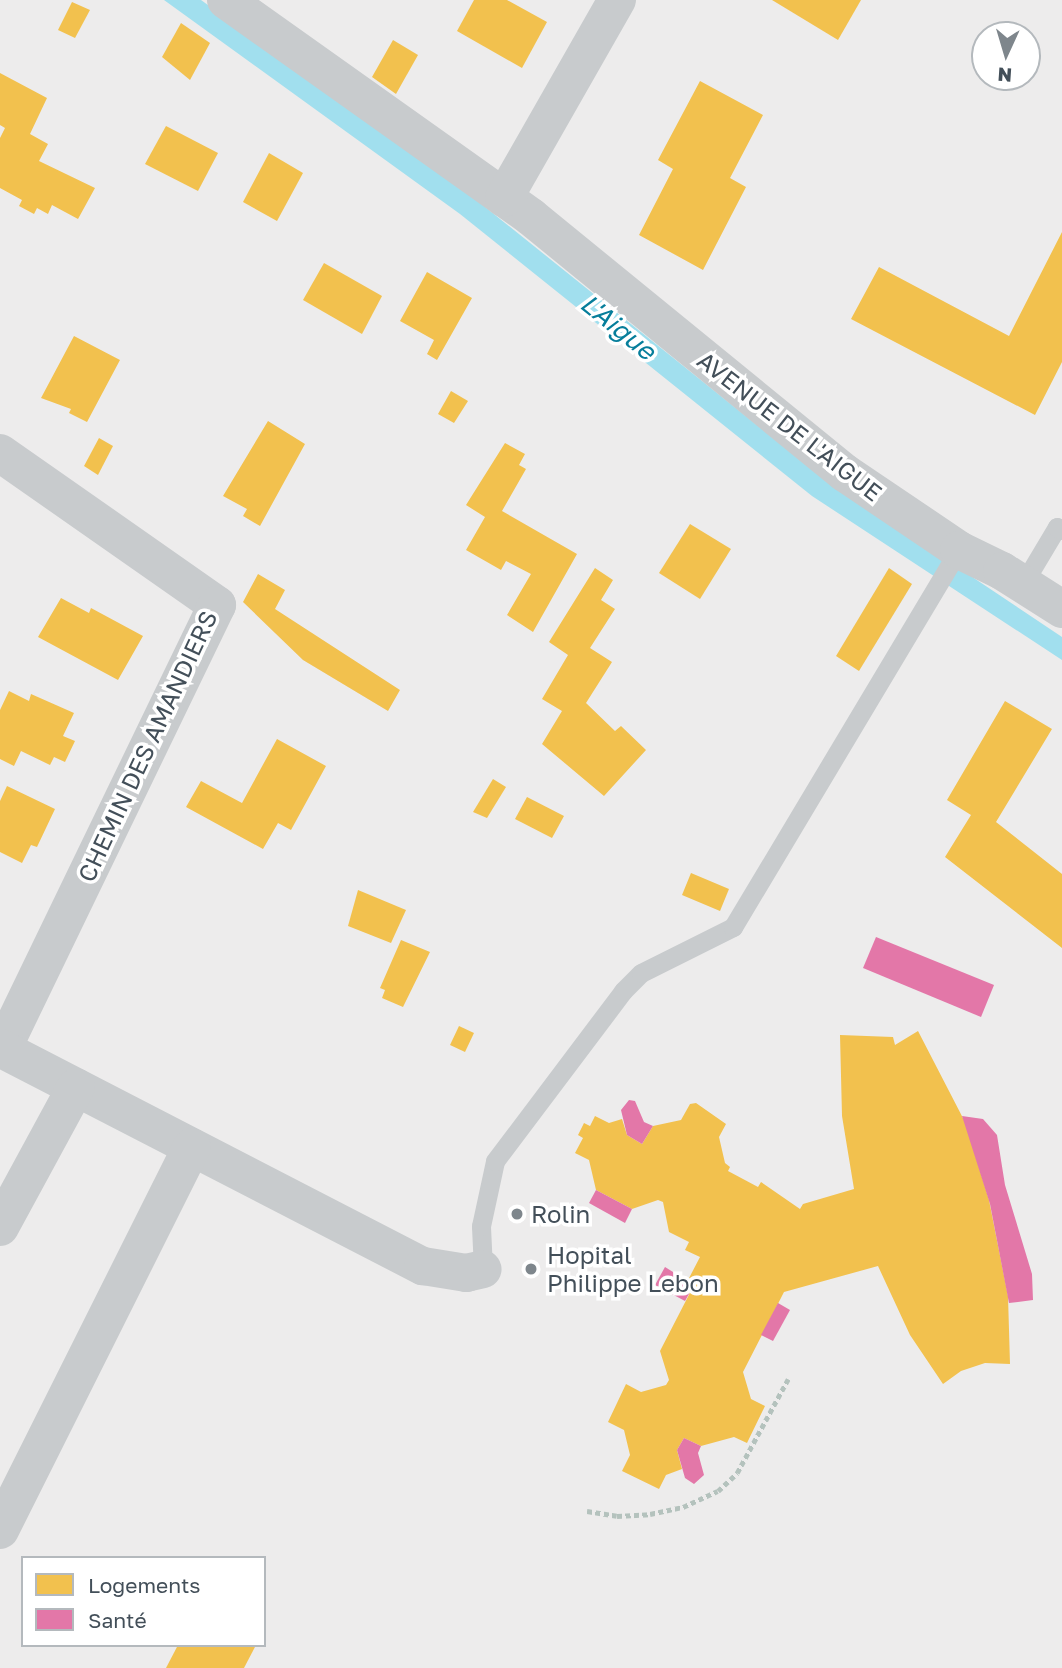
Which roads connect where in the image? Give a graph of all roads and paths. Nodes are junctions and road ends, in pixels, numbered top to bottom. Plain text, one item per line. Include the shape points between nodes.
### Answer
1 (226, 0) edge
2 (617, 0) edge
3 (504, 198) junction
4 (0, 453) edge
5 (1062, 530) edge
6 (959, 550) junction
7 (1023, 584) junction
8 (1062, 610) edge
9 (1, 1048) edge
10 (76, 1087) junction
11 (192, 1146) junction
12 (0, 1227) edge
13 (483, 1269) joint
14 (788, 1379) dead end
15 (587, 1511) dead end
16 (3, 1516) edge

1 - 3 street, AVENUE DE L'AIGUE
2 - 3 street
3 - 6 street, AVENUE DE L'AIGUE via 845,473
4 - 9 street, CHEMIN DES AMANDIERS via 218,606
5 - 7 lane via 1057,527
6 - 7 street, AVENUE DE L'AIGUE
6 - 13 lane via 733,927 642,973 623,991 495,1161 481,1226
7 - 8 street, AVENUE DE L'AIGUE
9 - 10 street
10 - 11 street
10 - 12 street
11 - 13 street via 424,1266 466,1273
11 - 16 street
14 - 15 path via 737,1474 718,1491 683,1507 650,1514 617,1516

